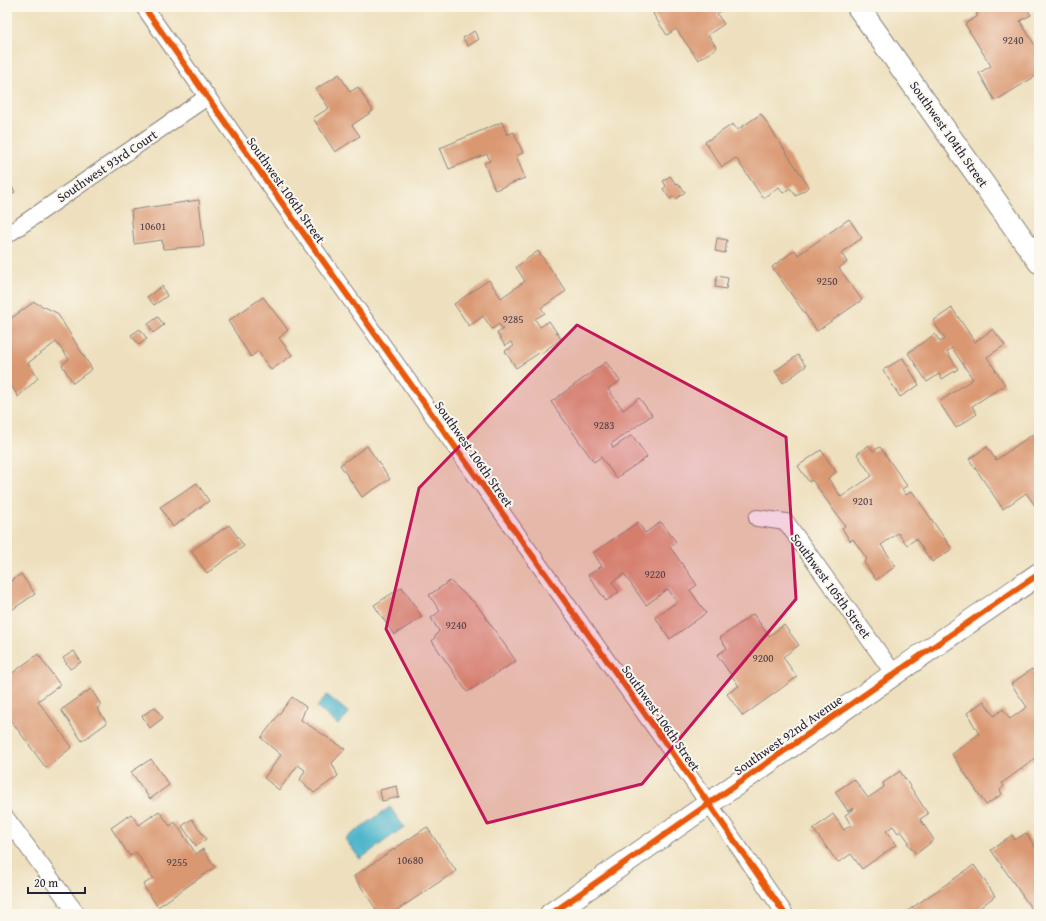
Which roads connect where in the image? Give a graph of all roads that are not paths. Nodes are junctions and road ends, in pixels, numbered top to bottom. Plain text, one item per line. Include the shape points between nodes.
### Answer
1 (144, 7) edge
2 (858, 7) edge
3 (207, 97) junction
4 (7, 235) edge
5 (1039, 262) edge
6 (757, 518) dead end
7 (1039, 574) edge
8 (894, 674) junction
9 (709, 804) junction
10 (7, 818) edge
11 (77, 914) edge
12 (551, 914) edge
13 (785, 914) edge

1 - 3 street, Southwest 106th Street
2 - 5 street, Southwest 104th Street
3 - 4 street, Southwest 93rd Court
3 - 9 street, Southwest 106th Street
6 - 8 street, Southwest 105th Street via 786,522
7 - 8 street, Southwest 92nd Avenue
8 - 9 street, Southwest 92nd Avenue
9 - 12 street, Southwest 92nd Avenue
9 - 13 street, Southwest 106th Street
10 - 11 street

